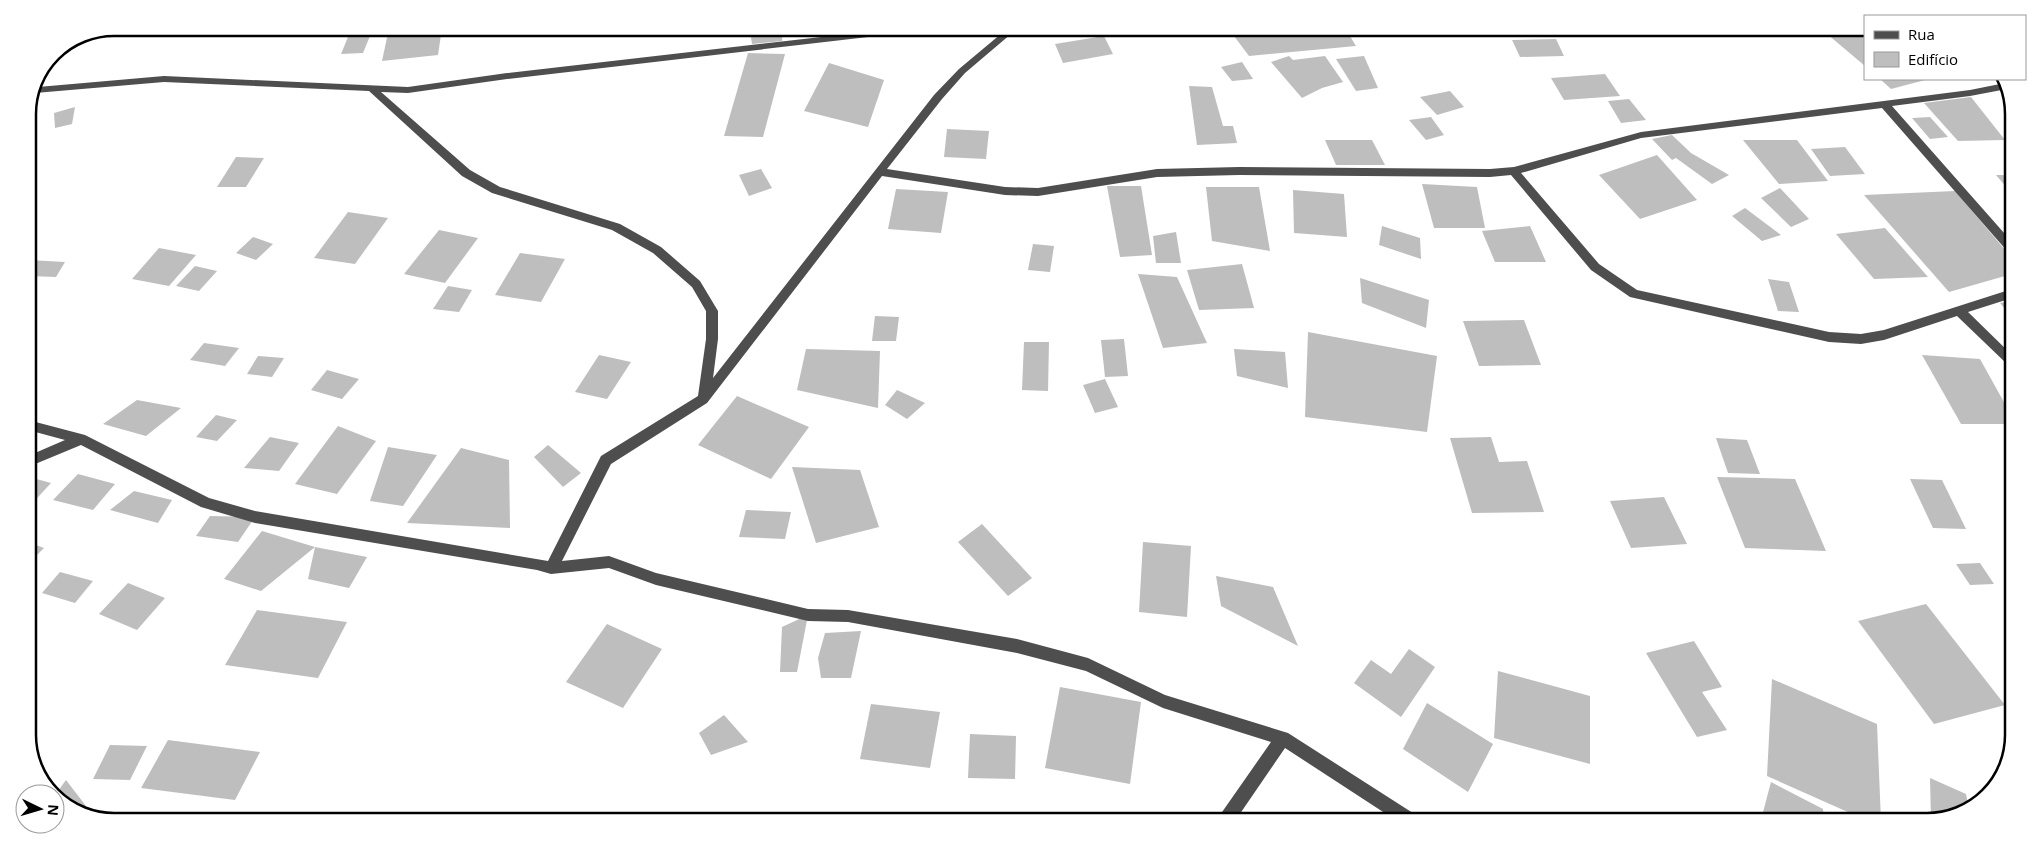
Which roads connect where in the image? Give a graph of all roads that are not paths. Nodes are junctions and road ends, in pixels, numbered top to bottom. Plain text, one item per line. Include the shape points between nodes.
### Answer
1 (855, 36) edge
2 (1004, 36) edge
3 (2000, 87) edge
4 (372, 89) junction
5 (41, 90) edge
6 (1884, 104) junction
7 (1514, 171) junction
8 (880, 172) junction
9 (2005, 240) edge
10 (2005, 295) edge
11 (1958, 310) junction
12 (2005, 355) edge
13 (703, 399) junction
14 (36, 427) edge
15 (81, 439) junction
16 (36, 459) edge
17 (551, 568) junction
18 (1284, 738) junction
19 (1232, 813) edge
20 (1396, 813) edge

1 - 4 street via 408,90
2 - 8 street via 962,71 938,97
3 - 6 street
4 - 5 street via 164,79
4 - 13 street via 466,172 496,190 616,227 656,250 696,284 712,311 712,339
6 - 7 street via 1640,134
6 - 9 street
7 - 8 street via 1157,173 1038,192
7 - 11 street via 1595,267 1634,294 1829,337 1861,339 1884,336
8 - 13 street
10 - 11 street
11 - 12 street
13 - 17 street via 606,460
14 - 15 street
15 - 16 street
15 - 17 street via 206,503 255,517
17 - 18 street via 609,562 656,579 808,615 848,616 1017,646 1088,665 1163,701
18 - 19 street
18 - 20 street

